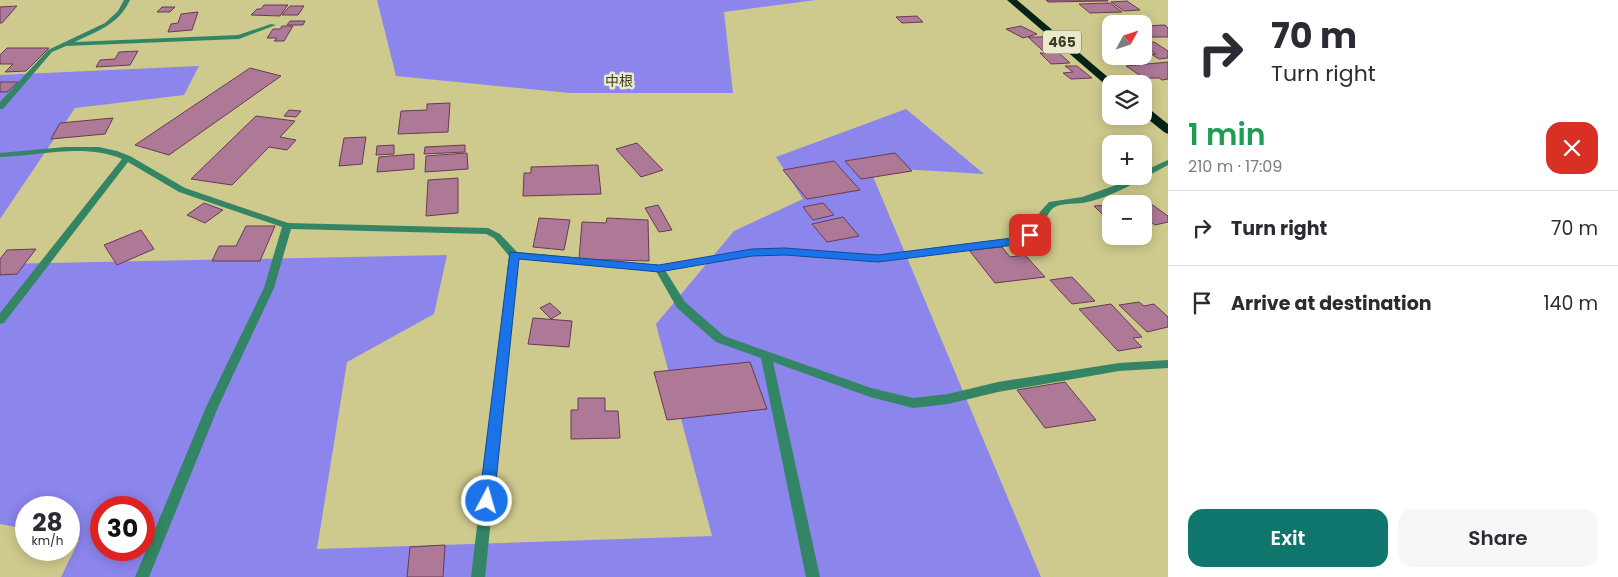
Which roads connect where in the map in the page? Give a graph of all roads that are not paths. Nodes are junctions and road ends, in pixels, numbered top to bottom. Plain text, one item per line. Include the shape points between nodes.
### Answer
1 (127, 0) edge
2 (1012, 0) edge
3 (273, 25) dead end
4 (63, 44) junction
5 (1102, 76) edge
6 (0, 108) edge
7 (1152, 117) edge
8 (1168, 130) edge
9 (0, 155) edge
10 (127, 158) junction
11 (1168, 162) edge
12 (1152, 170) edge
13 (1125, 185) edge
14 (287, 226) junction
15 (514, 255) junction
16 (659, 268) junction
17 (0, 320) edge
18 (766, 357) junction
19 (1168, 364) edge
20 (142, 577) edge
21 (478, 577) edge
22 (813, 577) edge

1 - 4 street via 121,12 107,24
2 - 5 highway, 465
3 - 4 street via 239,37
4 - 6 street via 50,51
7 - 8 highway
9 - 10 street via 87,149 116,152
10 - 14 street via 182,190
10 - 17 street
11 - 12 street
13 - 16 street via 1083,200 1052,204 1044,212 1037,230 1014,241 878,258 752,253
14 - 15 street via 488,231
14 - 20 street via 269,288 212,405
15 - 16 street
15 - 21 street
16 - 18 street via 681,305 720,339
18 - 19 street via 913,403 1119,367
18 - 22 street

